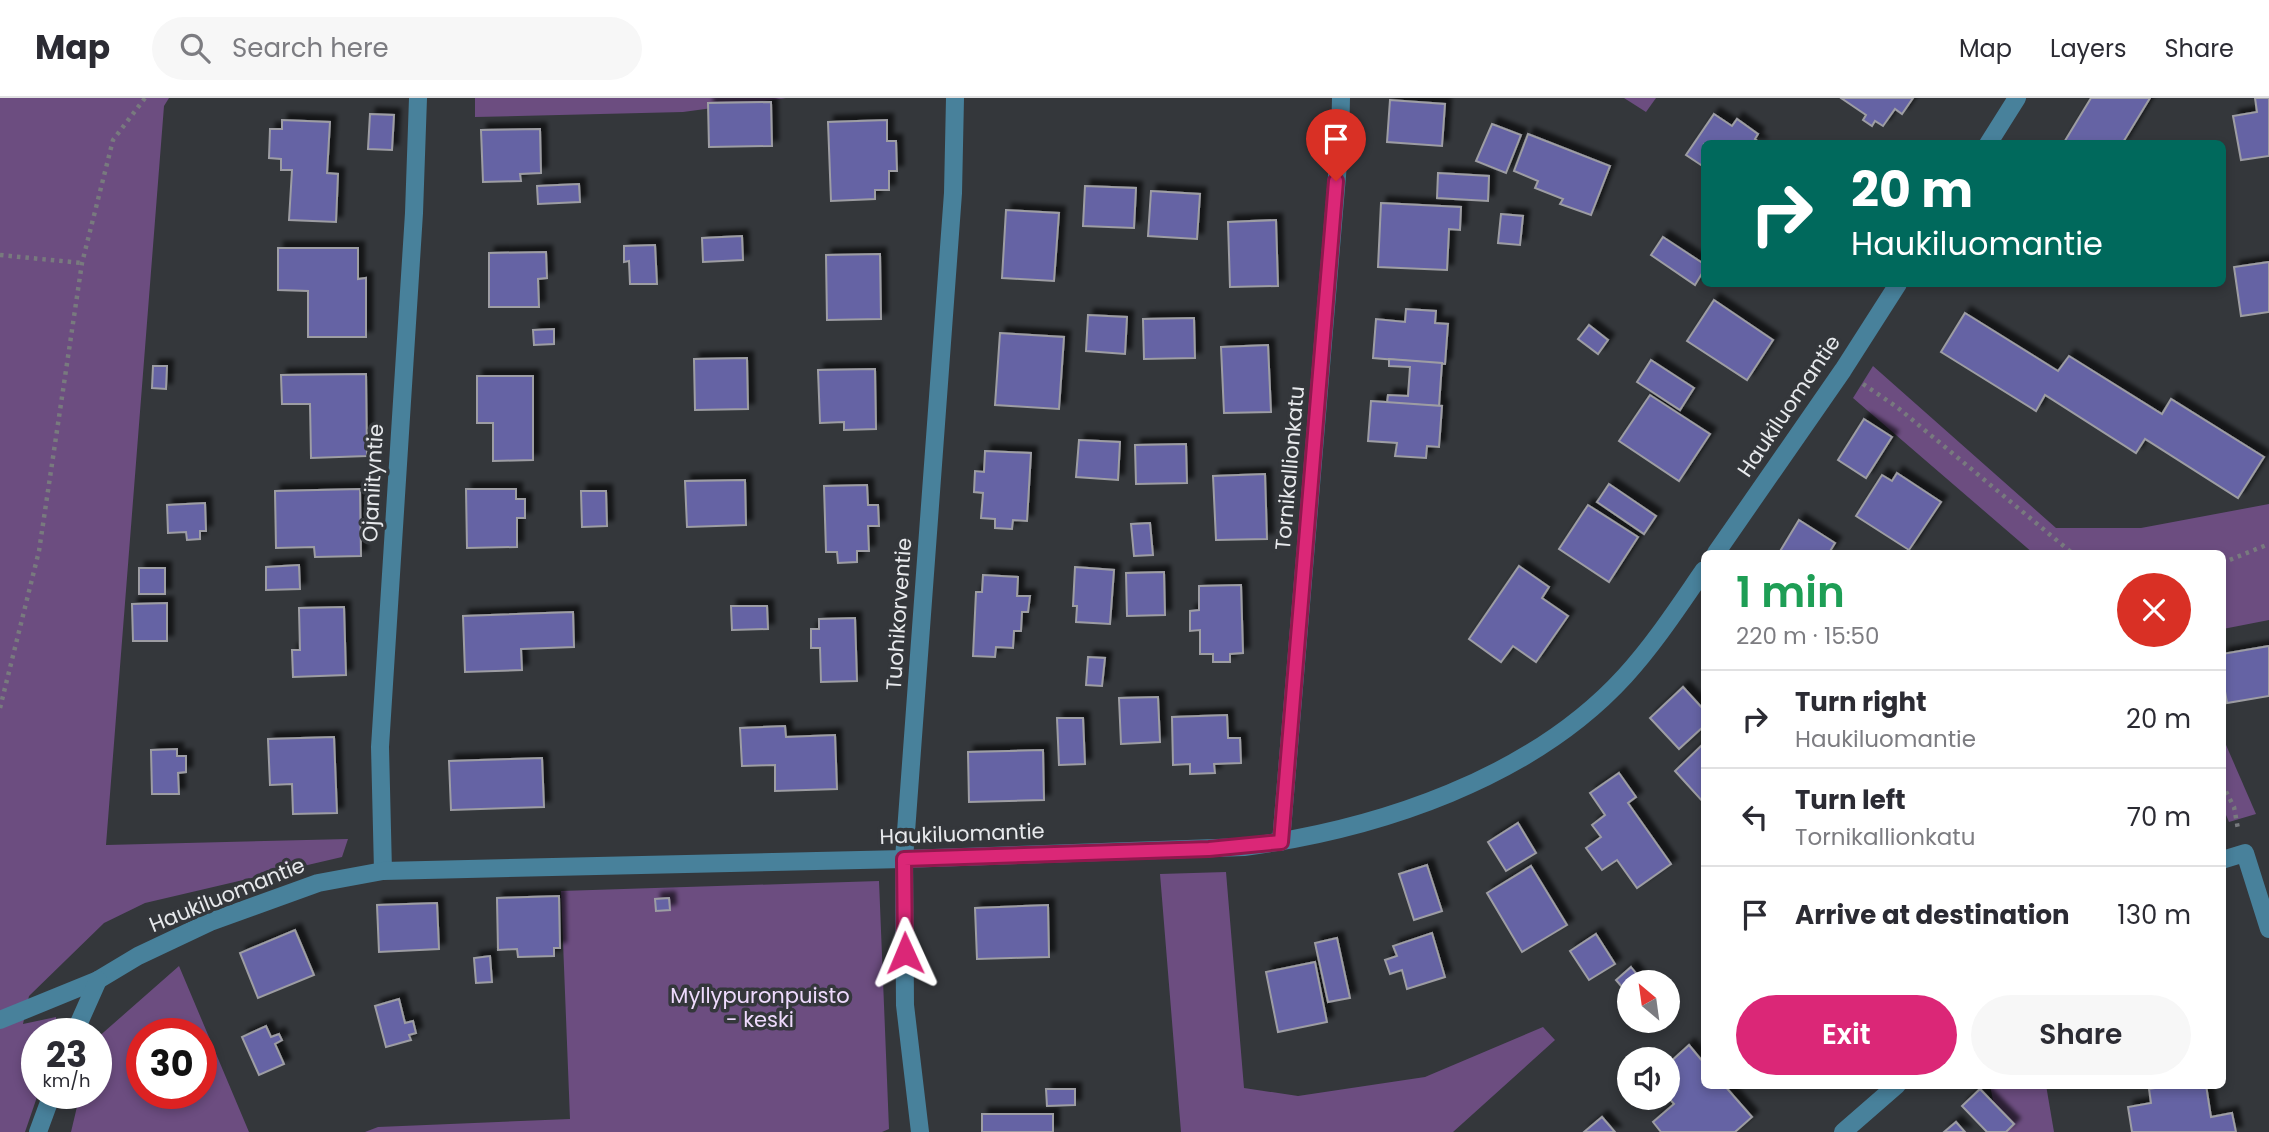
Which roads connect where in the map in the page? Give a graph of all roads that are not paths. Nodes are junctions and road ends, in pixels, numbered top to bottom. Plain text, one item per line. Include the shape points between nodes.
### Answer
1 (418, 98) edge
2 (955, 98) edge
3 (1341, 98) edge
4 (2017, 98) edge
5 (1991, 140) edge
6 (1896, 287) edge
7 (1718, 550) edge
8 (1701, 574) edge
9 (1281, 842) junction
10 (904, 859) junction
11 (2226, 859) edge
12 (383, 871) junction
13 (2268, 923) edge
14 (98, 980) junction
15 (81, 1018) edge
16 (0, 1020) edge
17 (1892, 1089) edge
18 (46, 1109) edge
19 (38, 1132) edge
20 (920, 1132) edge
21 (1843, 1132) edge

1 - 12 street, Ojaniityntie via 380,747
2 - 10 street, Tuohikorventie via 953,193
3 - 9 street, Tornikallionkatu
4 - 5 street
6 - 7 street, Haukiluomantie
8 - 9 street, Haukiluomantie via 1624,677 1564,730 1498,769 1404,812
9 - 10 street, Haukiluomantie via 1209,849
10 - 12 street, Haukiluomantie
10 - 20 street, Tuohikorventie via 905,1004
11 - 13 street via 2245,853
12 - 14 street, Haukiluomantie via 318,883 194,928
14 - 15 street
14 - 16 street, Haukiluomantie
17 - 21 street
18 - 19 street

